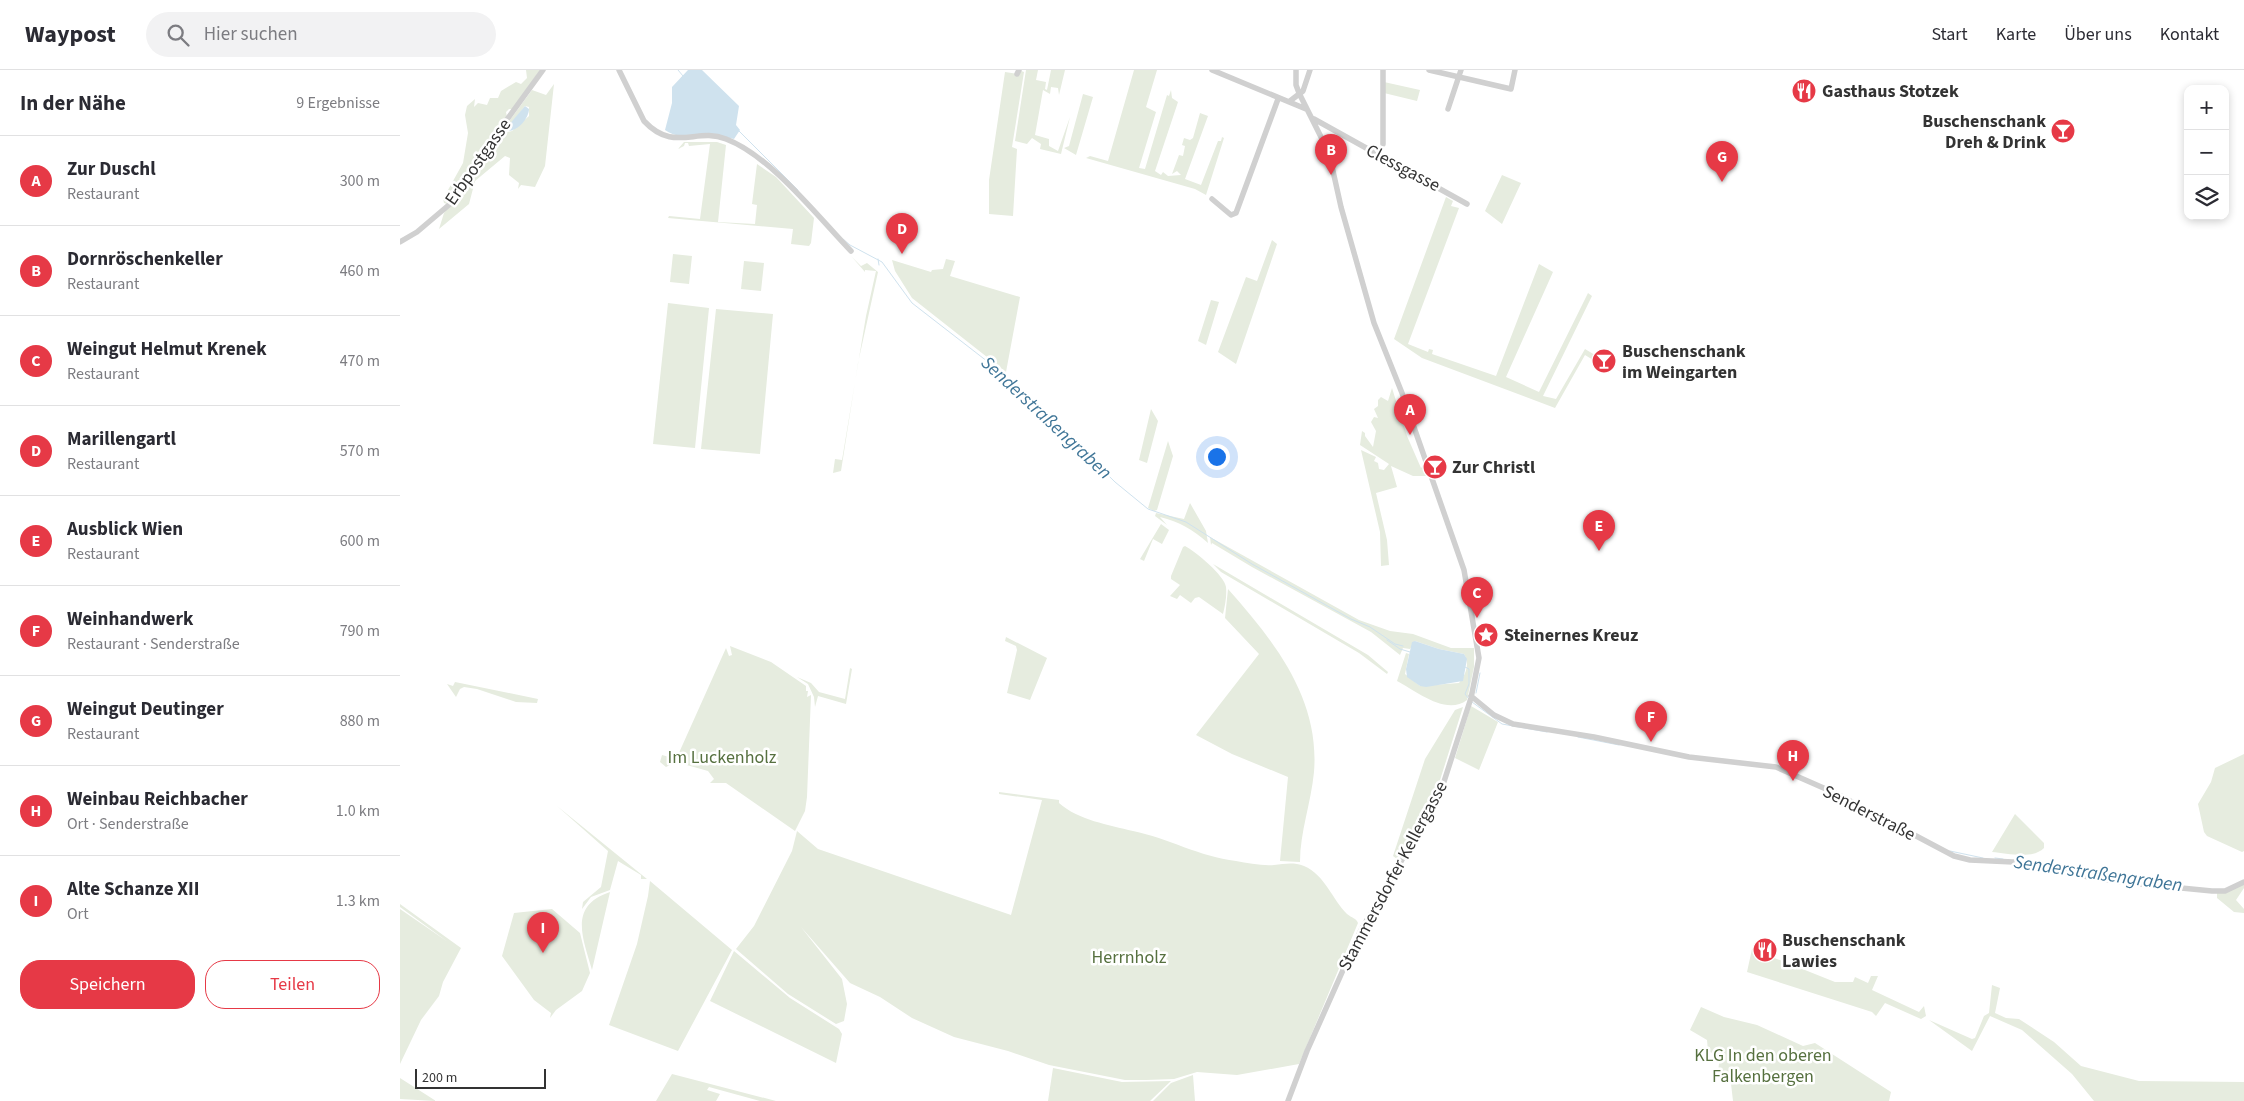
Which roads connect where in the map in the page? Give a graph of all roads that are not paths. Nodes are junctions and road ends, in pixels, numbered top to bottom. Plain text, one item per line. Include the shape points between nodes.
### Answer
1 (544, 70) edge
2 (620, 70) edge
3 (1212, 70) edge
4 (1296, 70) edge
5 (1310, 70) edge
6 (1383, 70) edge
7 (1429, 70) edge
8 (1461, 70) edge
9 (1515, 70) edge
10 (1459, 77) junction
11 (1299, 93) junction
12 (1278, 99) junction
13 (1290, 101) junction
14 (1306, 109) junction
15 (1448, 109) dead end
16 (1312, 118) junction
17 (1382, 144) dead end
18 (1212, 199) dead end
19 (1467, 204) dead end
20 (400, 242) edge
21 (851, 252) dead end
22 (1470, 699) junction
23 (2244, 882) edge
24 (1288, 1101) edge

1 - 20 street, Erbpostgasse via 484,150 450,204
2 - 21 street via 644,121 650,127 674,139 725,138 749,152 780,178
3 - 12 street
4 - 11 street, Stammersdorfer Kellergasse
5 - 11 street via 1303,91
6 - 17 street
7 - 10 street
8 - 10 street
9 - 10 street via 1511,89
10 - 15 street
11 - 13 street
11 - 14 street, Stammersdorfer Kellergasse
12 - 13 street
12 - 18 street via 1234,215
13 - 14 street
14 - 16 street, Stammersdorfer Kellergasse
16 - 19 street, Clessgasse
16 - 22 street, Stammersdorfer Kellergasse via 1333,164 1341,207 1374,323 1464,570 1479,658
22 - 23 street, Senderstraße via 1513,724 1697,758 1776,767 1835,793 1935,848 1970,860 2013,862 2089,877 2212,891 2225,891
22 - 24 street, Stammersdorfer Kellergasse via 1440,794 1360,932 1307,1050

